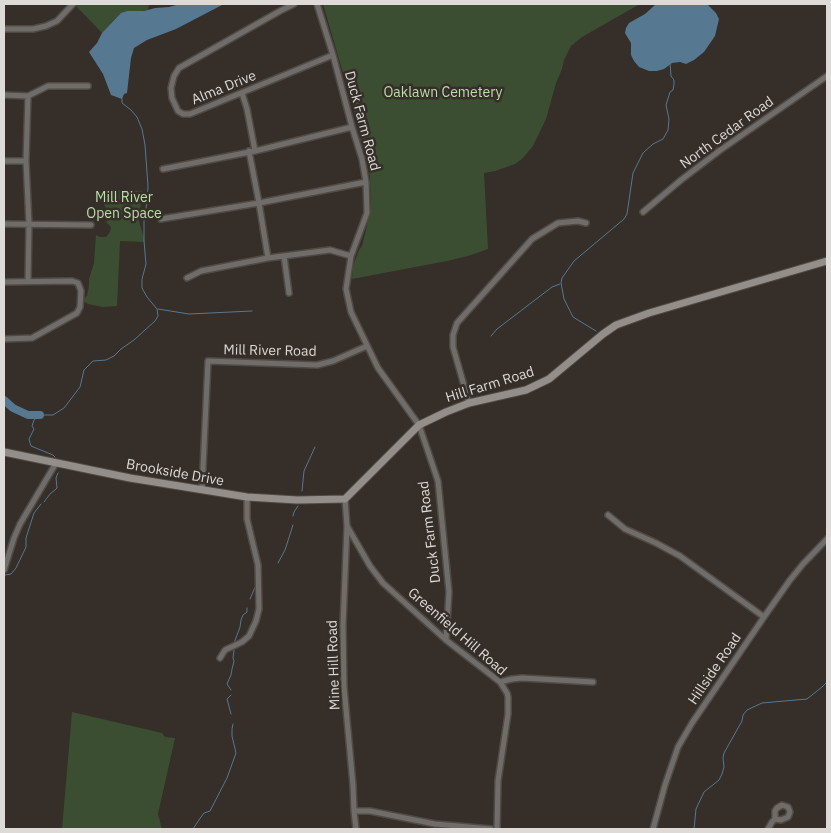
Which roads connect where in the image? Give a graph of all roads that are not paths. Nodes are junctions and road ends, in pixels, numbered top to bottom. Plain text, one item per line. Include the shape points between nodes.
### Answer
1 (73, 4) edge
2 (294, 4) edge
3 (317, 4) edge
4 (4, 29) edge
5 (333, 55) junction
6 (827, 76) edge
7 (88, 86) dead end
8 (242, 93) junction
9 (4, 95) edge
10 (28, 96) junction
11 (352, 127) junction
12 (252, 151) junction
13 (4, 161) edge
14 (26, 161) junction
15 (163, 169) dead end
16 (366, 182) junction
17 (259, 203) junction
18 (643, 212) dead end
19 (161, 219) dead end
20 (586, 223) dead end
21 (4, 224) edge
22 (29, 224) junction
23 (91, 225) dead end
24 (284, 256) junction
25 (351, 256) junction
26 (268, 258) junction
27 (827, 262) edge
28 (187, 278) dead end
29 (28, 281) junction
30 (4, 282) edge
31 (289, 293) dead end
32 (4, 339) edge
33 (367, 346) junction
34 (469, 403) junction
35 (419, 425) junction
36 (4, 452) edge
37 (56, 463) junction
38 (202, 490) junction
39 (247, 497) junction
40 (345, 500) junction
41 (608, 515) dead end
42 (347, 526) junction
43 (827, 539) edge
44 (4, 570) edge
45 (764, 617) junction
46 (446, 640) junction
47 (220, 658) dead end
48 (500, 682) junction
49 (593, 682) dead end
50 (354, 811) junction
51 (775, 819) dead end
52 (356, 829) edge
53 (491, 829) edge
54 (497, 829) edge
55 (653, 829) edge
56 (768, 829) edge

1 - 4 street via 46,26
2 - 8 street, Alma Drive via 182,66 171,85 176,109 187,114
3 - 5 street, Duck Farm Road
5 - 8 street, Alma Drive
5 - 11 street, Duck Farm Road
6 - 18 street, North Cedar Road via 718,151
7 - 10 street via 48,86
8 - 12 street
9 - 10 street
10 - 14 street
11 - 12 street
11 - 16 street, Duck Farm Road
12 - 15 street
12 - 17 street
13 - 14 street
14 - 22 street
16 - 17 street
16 - 25 street, Duck Farm Road via 367,213
17 - 19 street
17 - 26 street
20 - 34 street via 558,223 532,239 457,323 452,335 453,347
21 - 22 street
22 - 23 street
22 - 29 street
24 - 25 street via 330,250
24 - 26 street
24 - 31 street
25 - 33 street, Duck Farm Road via 346,289 351,312
26 - 28 street via 201,271
27 - 34 main road, Hill Farm Road via 616,325 549,380 526,390
29 - 30 street
29 - 32 street via 70,281 78,284 80,307 77,313 32,338
33 - 35 street, Duck Farm Road via 378,368
33 - 38 street, Mill River Road via 317,365 208,361
34 - 35 main road, Hill Farm Road
35 - 40 main road, Hill Farm Road
35 - 46 street, Duck Farm Road via 438,481 449,592
36 - 37 main road, Brookside Drive
37 - 38 main road, Brookside Drive
37 - 44 street via 20,524
38 - 39 main road, Brookside Drive
39 - 40 main road, Brookside Drive
39 - 47 street via 247,520 258,564 259,609 249,636 225,650
40 - 42 street, Mine Hill Road
41 - 45 street via 625,529 680,556
42 - 46 street, Greenfield Hill Road via 383,583
42 - 50 street, Mine Hill Road via 344,687
43 - 45 street, Hillside Road via 803,564
45 - 55 street, Hillside Road via 678,747
46 - 48 street, Greenfield Hill Road
48 - 49 street via 522,678
48 - 54 street, Greenfield Hill Road via 507,693 508,704 498,781
50 - 52 street, Mine Hill Road
50 - 53 street
51 - 56 street

